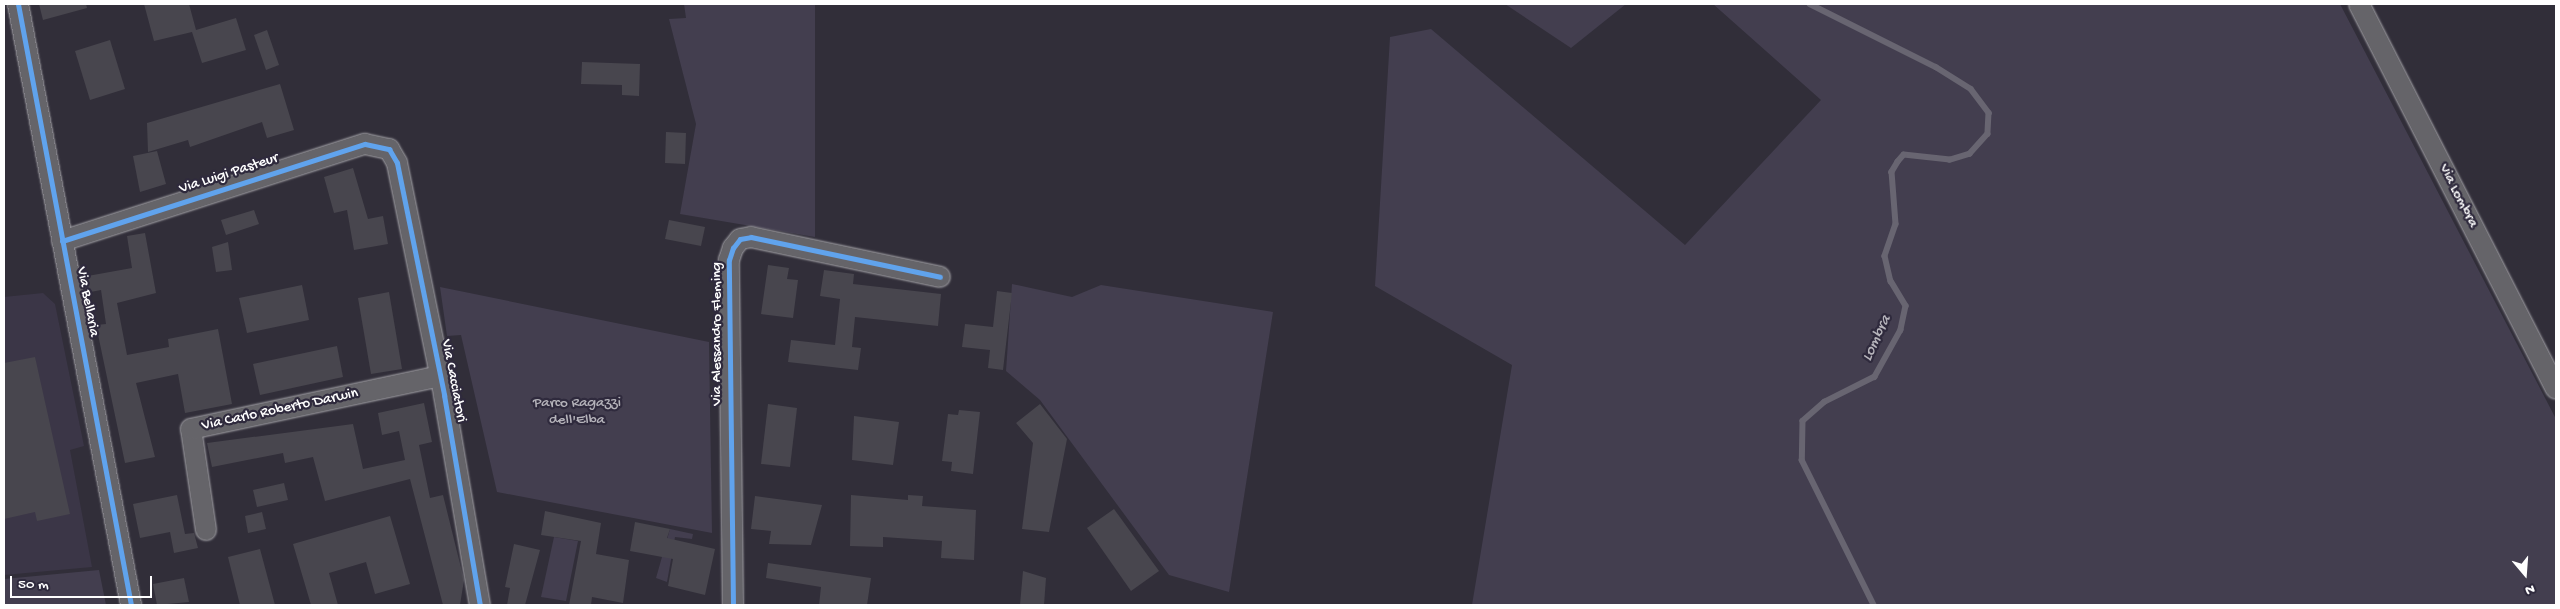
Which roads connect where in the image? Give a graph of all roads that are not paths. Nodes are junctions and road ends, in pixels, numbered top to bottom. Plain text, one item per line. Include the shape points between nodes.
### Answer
1 (18, 4) edge
2 (2360, 4) edge
3 (397, 163) joint
4 (62, 241) junction
5 (940, 277) dead end
6 (440, 376) junction
7 (2556, 389) edge
8 (206, 530) dead end
9 (131, 605) edge
10 (480, 605) edge
11 (732, 605) edge

1 - 4 street, Via Bellaria
2 - 7 street, Via Lombra
3 - 4 street, Via Luigi Pasteur via 389,149 365,144
3 - 6 street, Via Cacciatori
4 - 9 street, Via Bellaria
5 - 11 street, Via Alessandro Fleming via 751,237 740,239 733,248 729,260
6 - 8 street, Via Carlo Roberto Darwin via 190,429
6 - 10 street, Via Cacciatori

